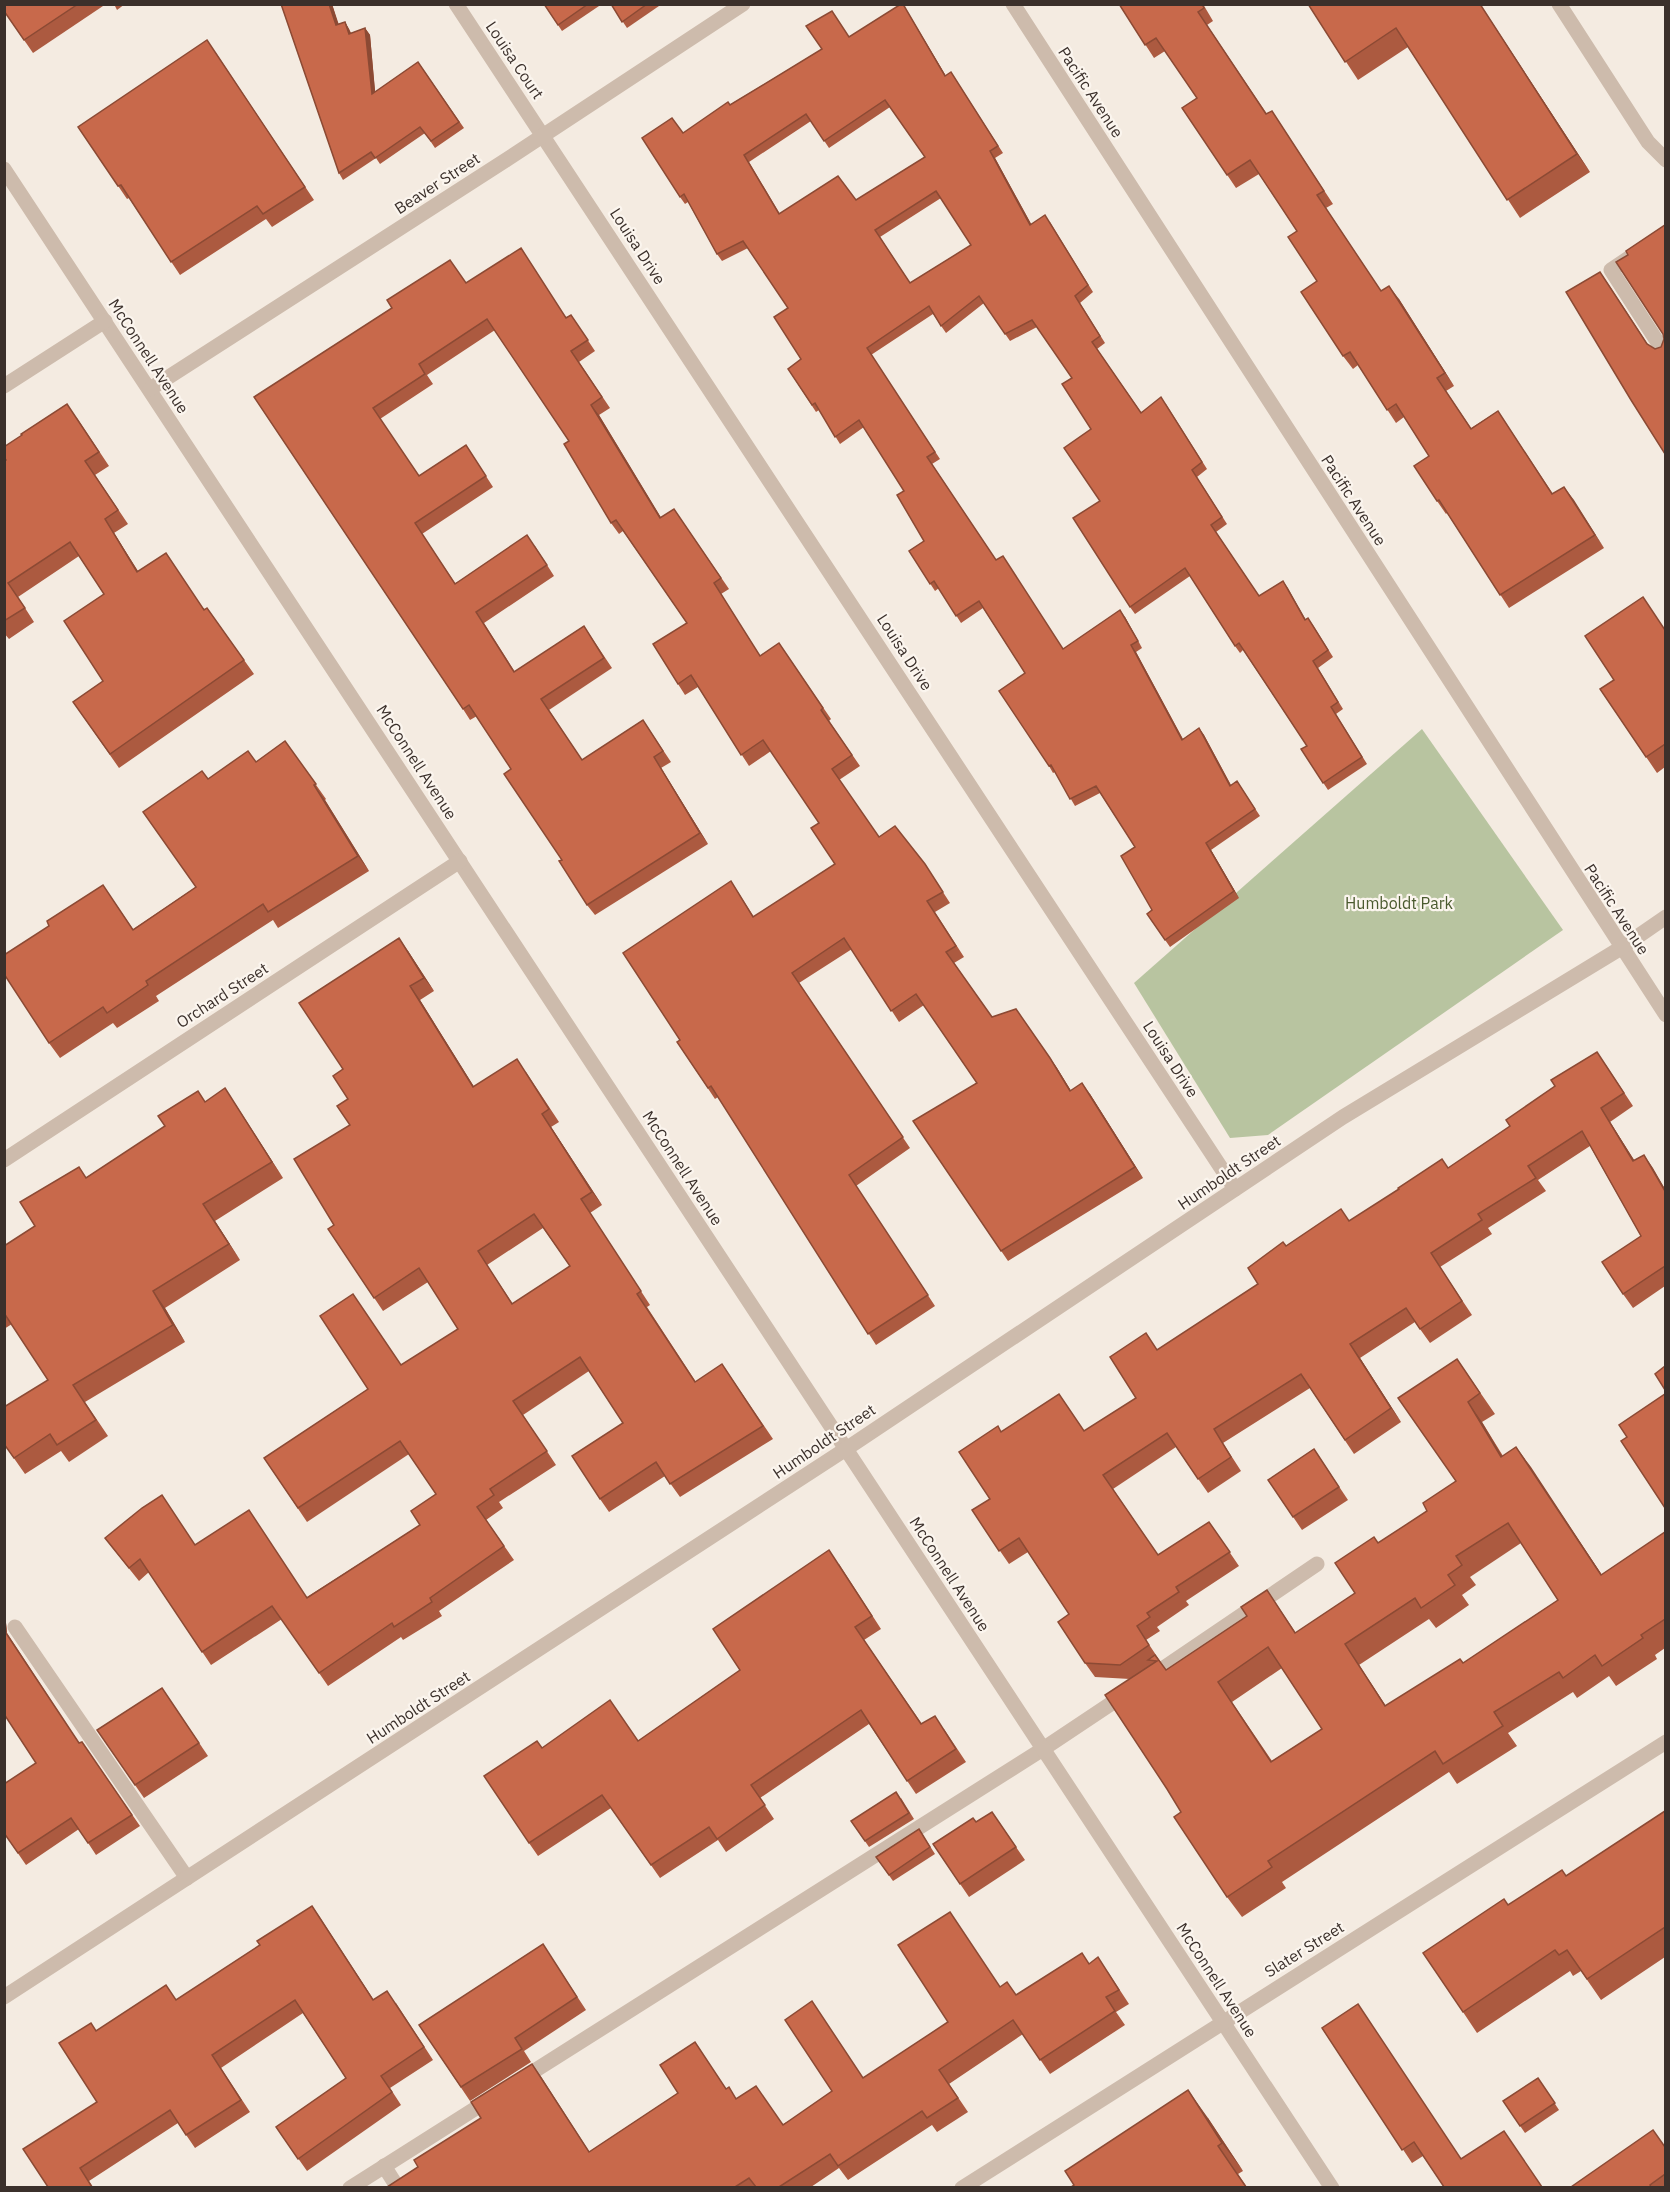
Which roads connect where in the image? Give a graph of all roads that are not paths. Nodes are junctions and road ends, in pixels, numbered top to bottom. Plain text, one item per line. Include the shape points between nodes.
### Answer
1 (456, 4) edge
2 (743, 4) edge
3 (1013, 4) edge
4 (1559, 4) edge
5 (544, 135) junction
6 (1665, 160) edge
7 (4, 169) edge
8 (1665, 233) edge
9 (105, 321) junction
10 (1665, 355) edge
11 (4, 386) edge
12 (150, 389) junction
13 (460, 861) junction
14 (1665, 917) edge
15 (1621, 948) junction
16 (1665, 1014) edge
17 (4, 1160) edge
18 (1235, 1189) junction
19 (846, 1449) junction
20 (1317, 1564) dead end
21 (15, 1627) dead end
22 (1665, 1742) edge
23 (1043, 1749) junction
24 (187, 1878) junction
25 (4, 1997) edge
26 (1222, 2021) junction
27 (384, 2166) junction
28 (350, 2187) edge
29 (398, 2187) edge
30 (962, 2187) edge
31 (1332, 2187) edge

1 - 5 street, Louisa Court
2 - 5 street, Beaver Street
3 - 15 street, Pacific Avenue
4 - 6 street via 1648,142
5 - 12 street, Beaver Street
5 - 18 street, Louisa Drive
7 - 9 street, McConnell Avenue
8 - 10 street via 1611,270
9 - 11 street
9 - 12 street, McConnell Avenue
12 - 13 street, McConnell Avenue
13 - 17 street, Orchard Street
13 - 19 street, McConnell Avenue
14 - 15 street, Humboldt Street
15 - 16 street, Pacific Avenue
15 - 18 street, Humboldt Street via 1342,1117
18 - 19 street, Humboldt Street
19 - 23 street, McConnell Avenue
19 - 24 street, Humboldt Street
20 - 23 street
21 - 24 street
22 - 26 street, Slater Street
23 - 26 street, McConnell Avenue
23 - 27 street
24 - 25 street, Humboldt Street
26 - 30 street, Slater Street
26 - 31 street, McConnell Avenue
27 - 28 street
27 - 29 street

